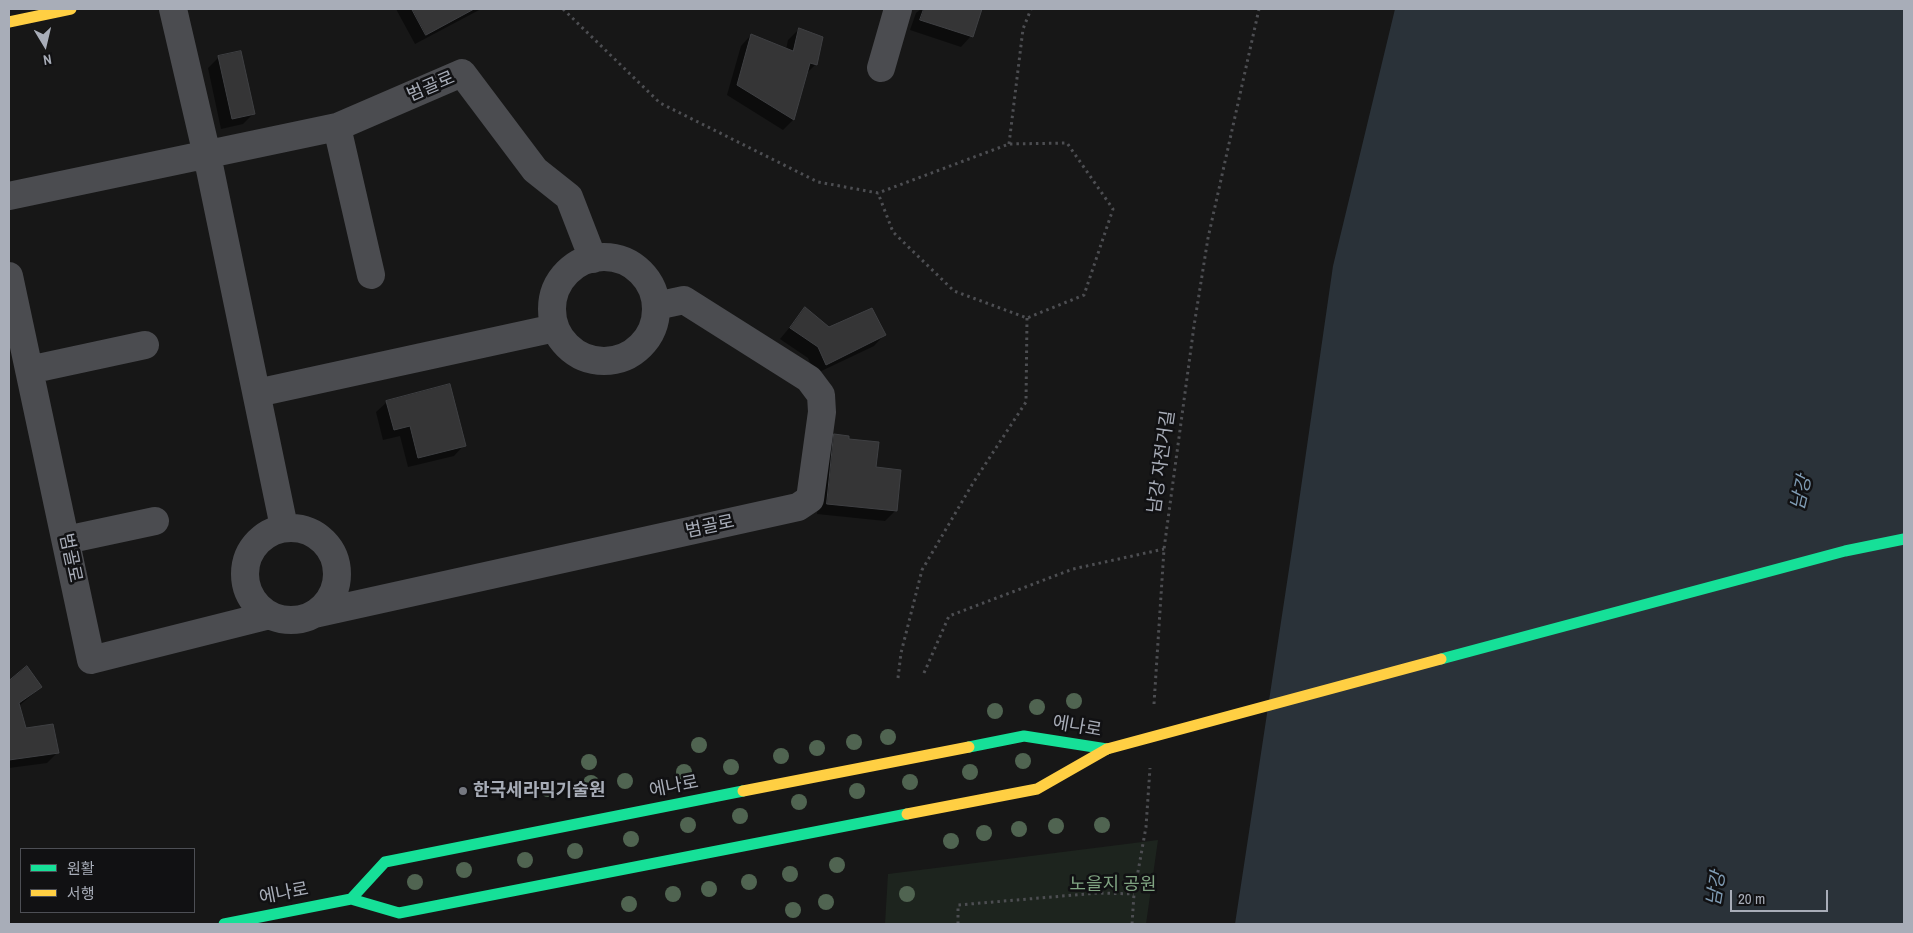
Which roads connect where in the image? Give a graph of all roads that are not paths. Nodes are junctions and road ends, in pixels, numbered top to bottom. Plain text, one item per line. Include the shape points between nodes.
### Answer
1 (71, 9) edge
2 (173, 9) edge
3 (898, 9) edge
4 (9, 22) edge
5 (881, 68) dead end
6 (337, 127) junction
7 (207, 155) junction
8 (9, 196) edge
9 (593, 258) junction
10 (371, 275) dead end
11 (9, 276) edge
12 (656, 306) junction
13 (555, 328) junction
14 (145, 345) dead end
15 (29, 370) junction
16 (256, 393) junction
17 (156, 521) dead end
18 (284, 527) junction
19 (1896, 529) dead end
20 (1904, 539) edge
21 (66, 540) junction
22 (1845, 551) junction
23 (1894, 552) dead end
24 (314, 614) junction
25 (270, 615) junction
26 (1107, 749) junction
27 (351, 899) junction
28 (224, 924) edge

1 - 4 street
2 - 7 street
3 - 5 street
6 - 7 street, 범골로
6 - 9 street, 범골로 via 462,73 535,170 569,197
6 - 10 street
7 - 8 street, 범골로
7 - 16 street
9 - 12 street via 611,258 628,263 643,274 652,289
9 - 13 street via 577,265 563,277 555,292 552,310
11 - 15 street, 범골로
12 - 13 street via 655,322 648,338 637,350 607,362 590,360 576,353 563,342
12 - 24 street, 범골로 via 684,300 808,379 821,396 822,412 810,499 798,507
13 - 16 street
14 - 15 street
15 - 21 street, 범골로
16 - 18 street
17 - 21 street
18 - 24 street via 305,530 318,537 329,548 335,561 334,591
18 - 25 street via 261,538 251,550 246,564 249,594
19 - 22 street, bridge
20 - 22 street, bridge
21 - 25 street, 범골로 via 91,660
22 - 23 street, bridge
22 - 26 street, bridge
24 - 25 street, 범골로 via 284,620
26 - 27 street, 에나로 via 1037,789 1027,791 400,913
26 - 27 street, 에나로 via 1024,736 414,856 386,862
27 - 28 street, 에나로

